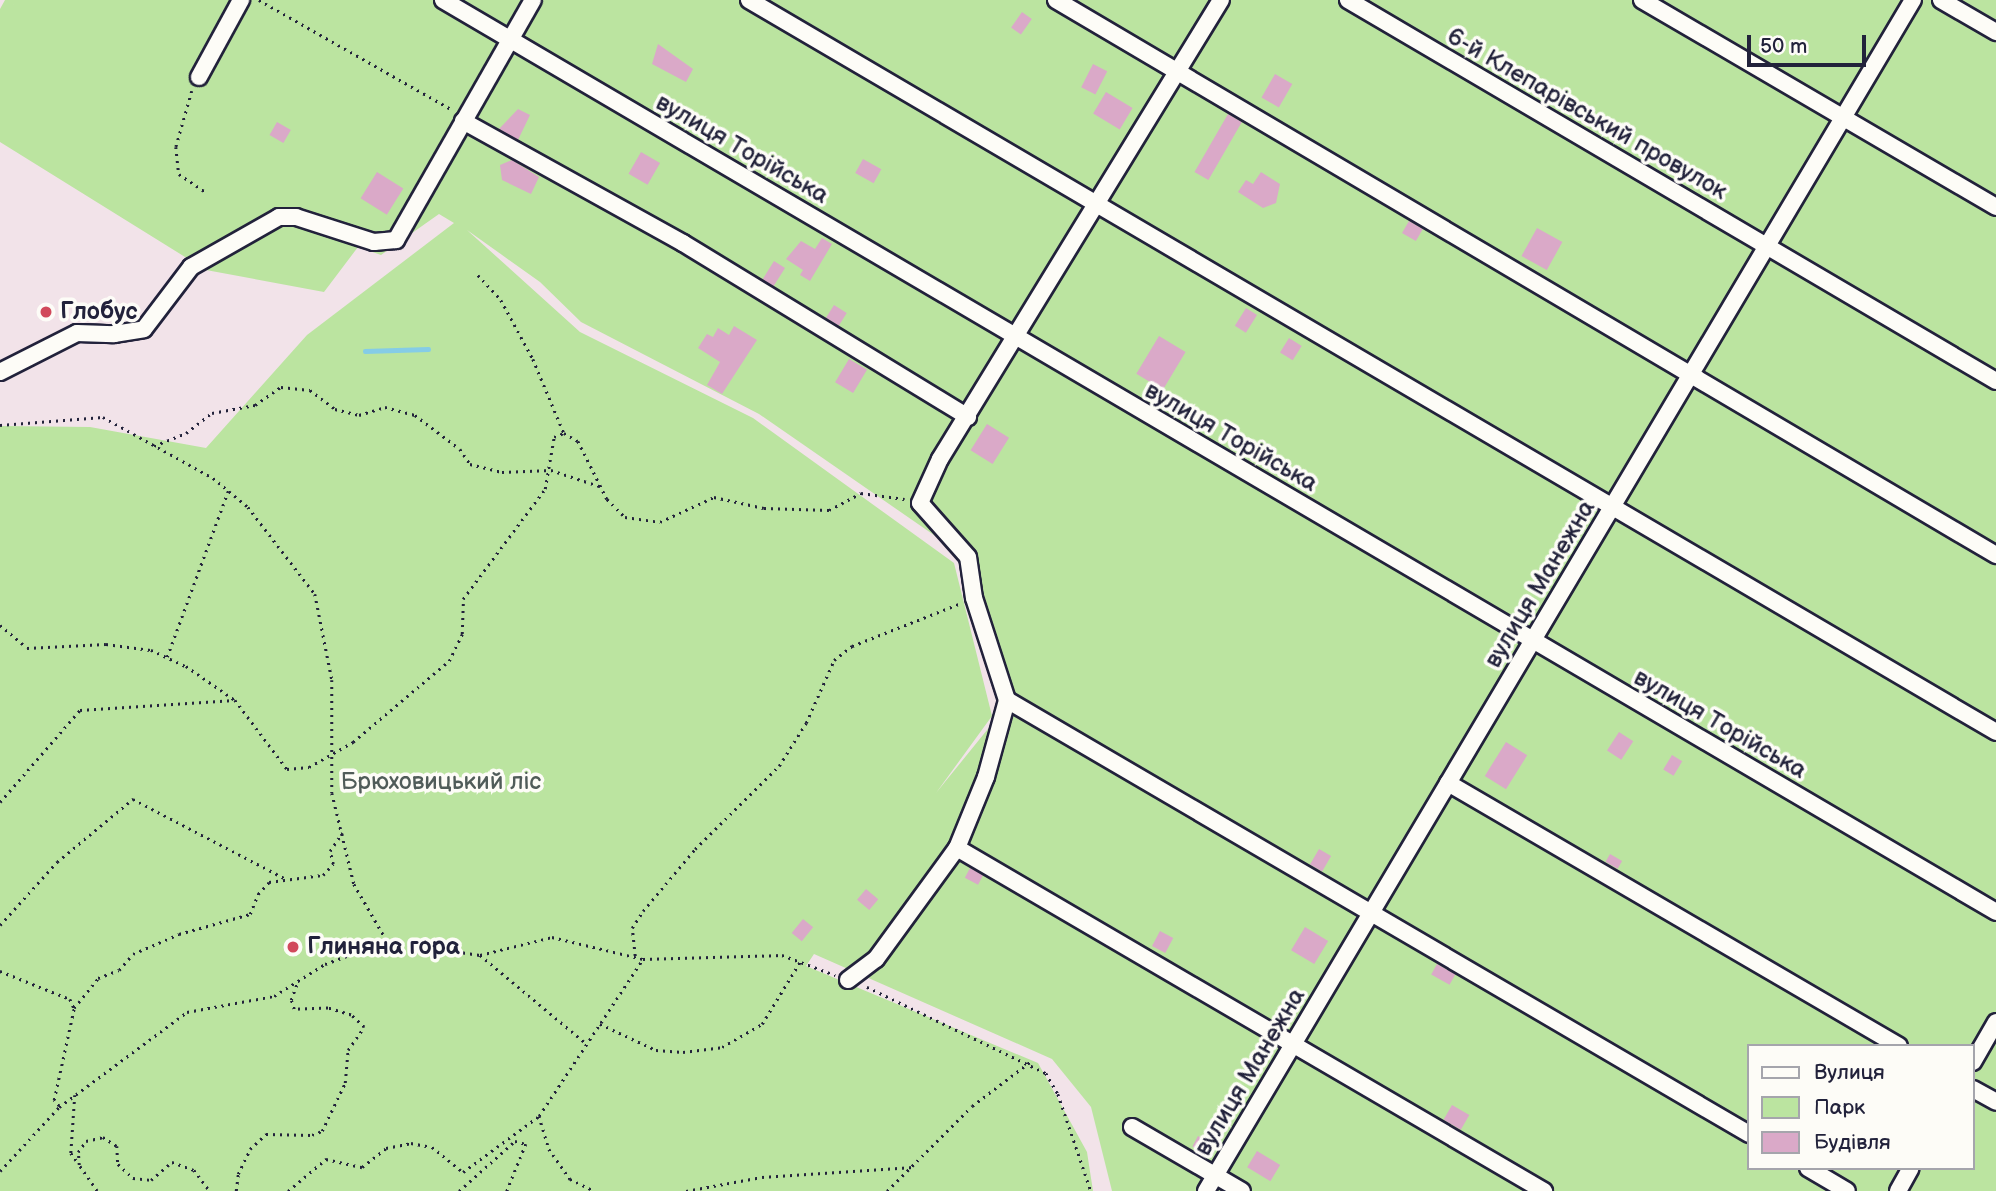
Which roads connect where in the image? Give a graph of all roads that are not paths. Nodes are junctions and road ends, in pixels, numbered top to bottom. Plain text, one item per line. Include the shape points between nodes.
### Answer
1 (242, 0) edge
2 (443, 0) edge
3 (533, 0) edge
4 (749, 0) edge
5 (1056, 0) edge
6 (1221, 0) edge
7 (1348, 0) edge
8 (1642, 0) edge
9 (1913, 0) edge
10 (1941, 0) edge
11 (1996, 32) edge
12 (510, 39) junction
13 (1177, 73) junction
14 (199, 77) road end
15 (464, 119) junction
16 (1842, 120) junction
17 (1097, 206) junction
18 (1996, 207) edge
19 (1766, 246) junction
20 (1015, 336) junction
21 (0, 372) edge
22 (1690, 376) junction
23 (1996, 381) edge
24 (968, 416) junction
25 (1610, 510) junction
26 (1996, 555) edge
27 (1533, 640) junction
28 (1007, 700) junction
29 (1996, 732) edge
30 (1448, 783) junction
31 (957, 848) junction
32 (1996, 912) edge
33 (1371, 913) junction
34 (848, 980) road end
35 (1996, 1022) edge
36 (1294, 1044) junction
37 (1896, 1044) edge
38 (1975, 1059) edge
39 (1975, 1090) edge
40 (1996, 1102) edge
41 (1132, 1127) dead end
42 (1748, 1133) edge
43 (1811, 1170) edge
44 (1910, 1170) edge
45 (1215, 1175) junction
46 (1206, 1191) edge
47 (1242, 1191) edge
48 (1544, 1191) edge
49 (1847, 1191) edge
50 (1898, 1191) edge

1 - 14 street
2 - 12 street, вулиця Торійська
3 - 12 street
4 - 17 street
5 - 13 street
6 - 13 street
7 - 19 street, 6-й Клепарівський провулок
8 - 16 street
9 - 16 street, вулиця Манежна
10 - 11 street
12 - 15 street
12 - 20 street, вулиця Торійська
13 - 17 street
13 - 22 street
15 - 21 street via 392,243 374,242 296,217 279,217 191,267 144,328 114,334 77,333
15 - 24 street via 683,243
16 - 18 street
16 - 19 street, вулиця Манежна
17 - 20 street
17 - 25 street
19 - 22 street, вулиця Манежна
19 - 23 street, 6-й Клепарівський провулок
20 - 24 street
20 - 27 street, вулиця Торійська
22 - 25 street, вулиця Манежна
22 - 26 street
24 - 28 street via 940,459 920,503 968,557 974,598
25 - 27 street, вулиця Манежна
25 - 29 street
27 - 30 street, вулиця Манежна
27 - 32 street, вулиця Торійська
28 - 31 street via 986,777
28 - 33 street
30 - 33 street, вулиця Манежна
30 - 37 street
31 - 34 street via 876,960
31 - 36 street
33 - 36 street, вулиця Манежна
33 - 42 street
35 - 38 street
36 - 45 street, вулиця Манежна
36 - 48 street
39 - 40 street
41 - 45 street
43 - 49 street
44 - 50 street
45 - 46 street, вулиця Манежна
45 - 47 street

